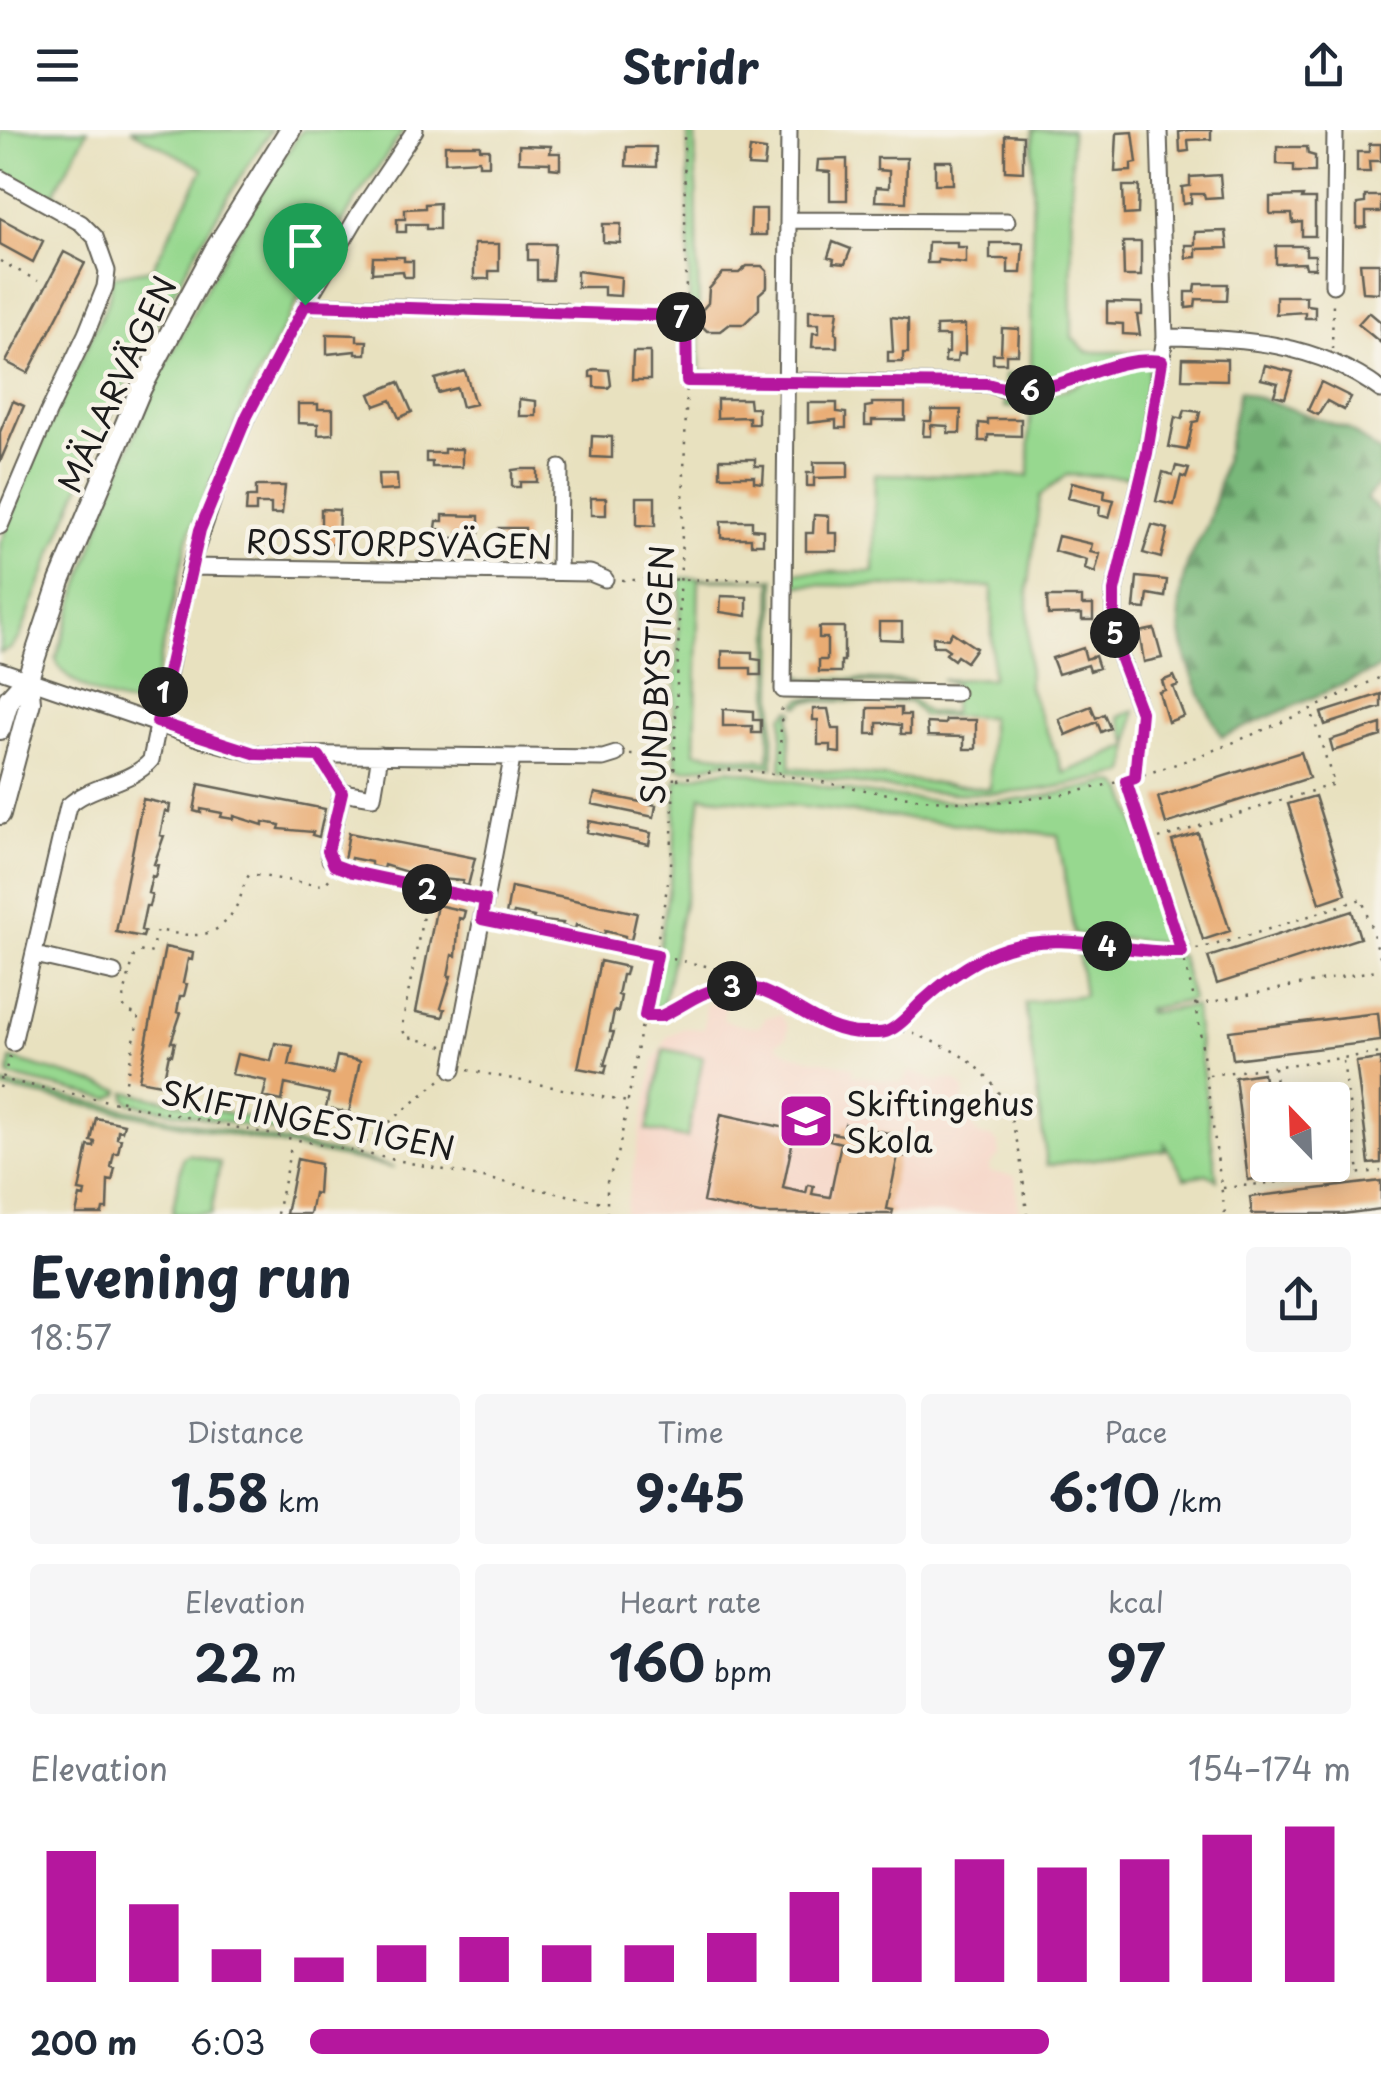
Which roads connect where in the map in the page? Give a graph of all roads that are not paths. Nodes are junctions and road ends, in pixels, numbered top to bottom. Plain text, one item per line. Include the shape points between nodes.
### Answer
1 (290, 130) edge
2 (415, 130) edge
3 (788, 130) edge
4 (1158, 130) edge
5 (1335, 130) edge
6 (0, 178) edge
7 (788, 220) junction
8 (1007, 221) dead end
9 (1332, 285) road end
10 (305, 305) junction
11 (564, 311) road end
12 (1165, 337) junction
13 (787, 381) junction
14 (1006, 390) road end
15 (1381, 390) edge
16 (560, 468) dead end
17 (4, 506) edge
18 (0, 526) edge
19 (190, 568) junction
20 (559, 572) junction
21 (605, 579) road end
22 (0, 670) edge
23 (28, 678) junction
24 (956, 693) dead end
25 (1139, 707) road end
26 (157, 722) junction
27 (0, 729) edge
28 (616, 754) road end
29 (380, 755) junction
30 (319, 756) junction
31 (512, 758) junction
32 (342, 792) junction
33 (0, 814) edge
34 (337, 866) road end
35 (35, 955) junction
36 (114, 973) dead end
37 (13, 1044) road end
38 (453, 1070) road end

1 - 23 main road, MÄLARVÄGEN via 141,388 60,581
2 - 10 street, ROSSTORPSVÄGEN
3 - 7 street
4 - 12 street
5 - 9 street
6 - 17 street via 81,223 95,237 108,271 86,334
7 - 8 street
7 - 13 street
10 - 11 street
10 - 19 street, ROSSTORPSVÄGEN via 247,416
12 - 15 street via 1286,346
12 - 25 street via 1147,453 1114,591 1119,654
13 - 14 street via 987,384
13 - 24 street via 783,690
16 - 20 street
17 - 18 street
19 - 20 street, ROSSTORPSVÄGEN
19 - 26 street, ROSSTORPSVÄGEN
20 - 21 street, ROSSTORPSVÄGEN
22 - 23 street
23 - 26 street
23 - 27 main road, MÄLARVÄGEN via 9,699
23 - 33 main road, MÄLARVÄGEN via 30,702
26 - 30 street via 257,754
26 - 35 street, ROSSTORPSVÄGEN via 146,766 68,806
28 - 31 street
29 - 30 street
29 - 31 street
29 - 32 street via 372,797
30 - 32 street
31 - 38 street
32 - 34 street via 328,851
35 - 36 street
35 - 37 street, ROSSTORPSVÄGEN

